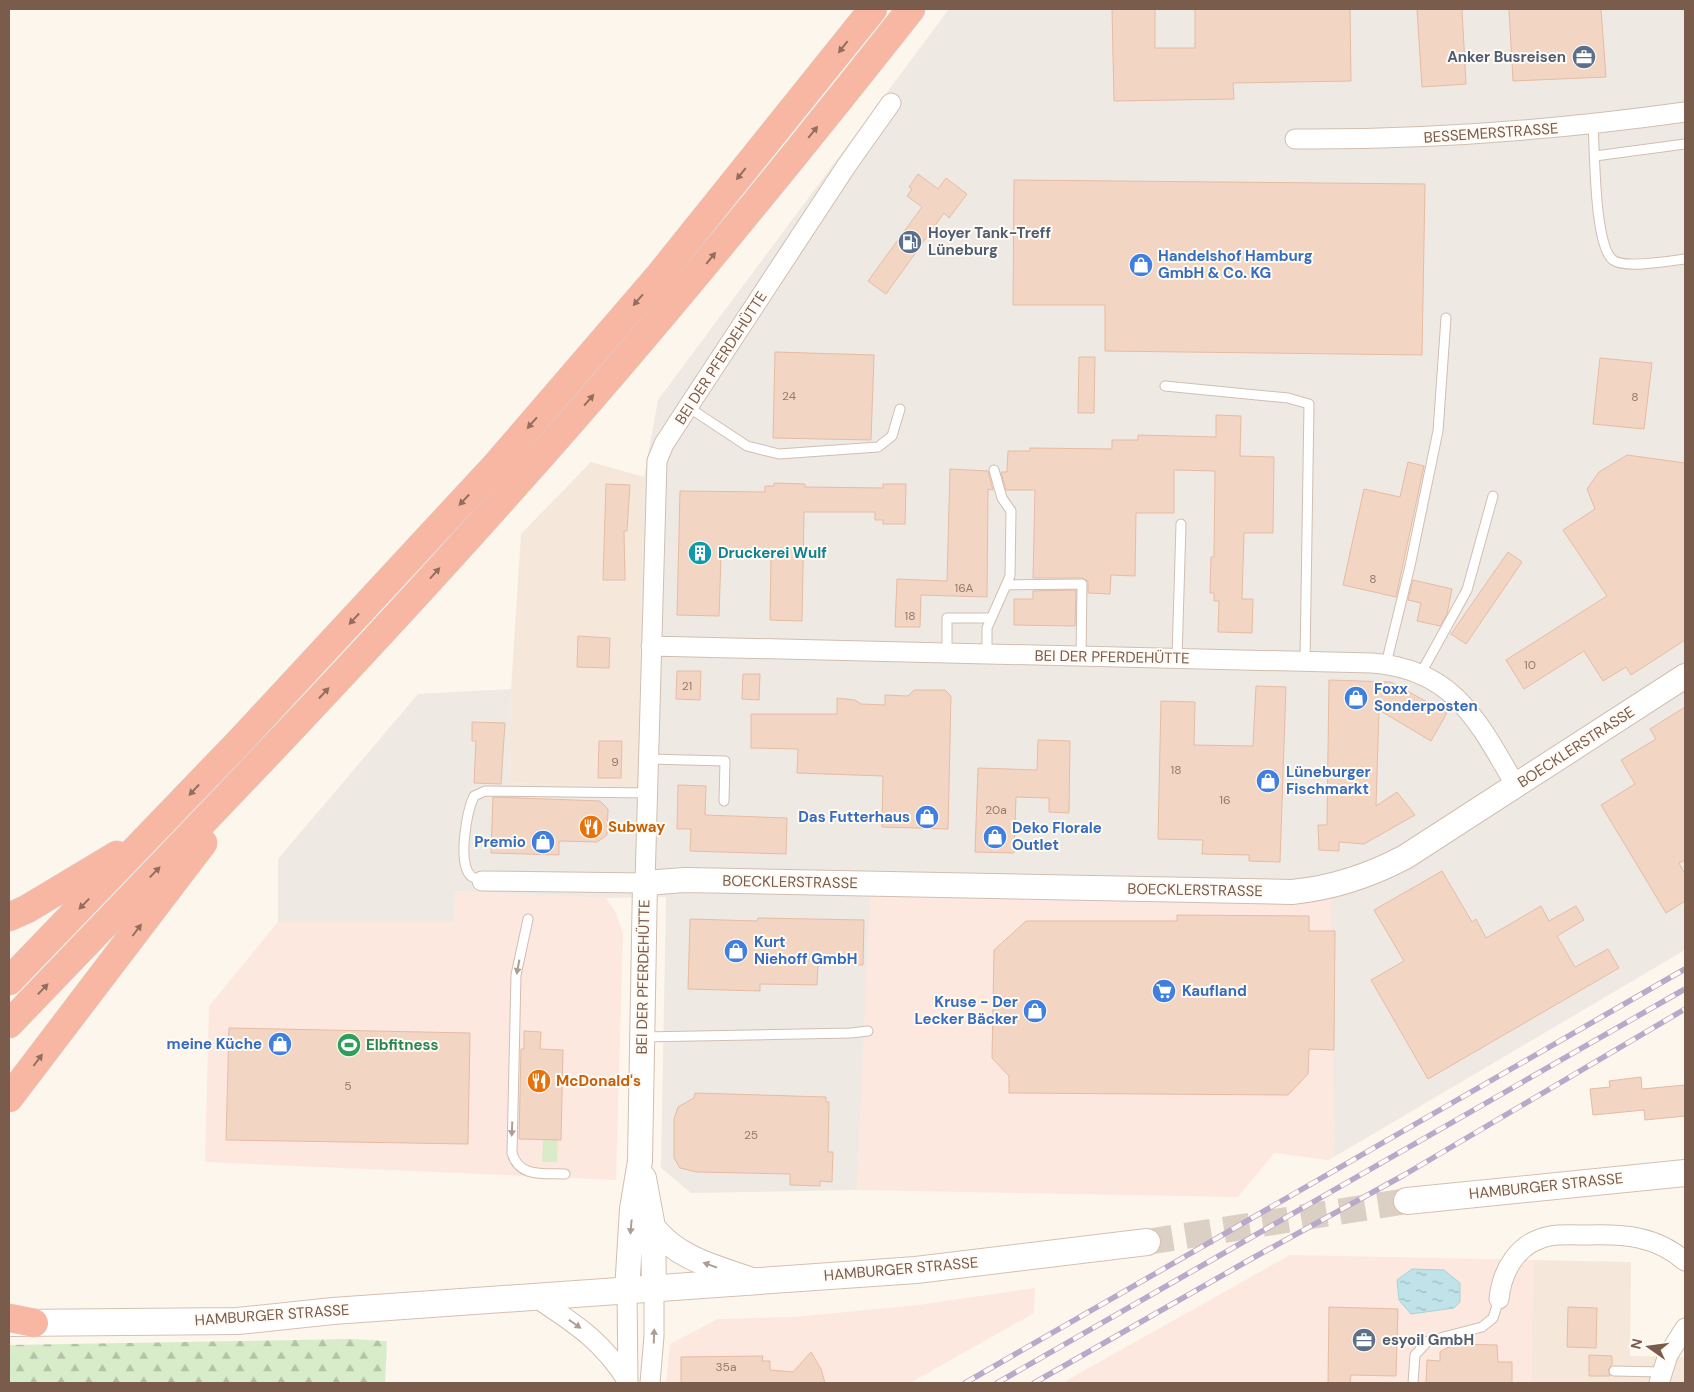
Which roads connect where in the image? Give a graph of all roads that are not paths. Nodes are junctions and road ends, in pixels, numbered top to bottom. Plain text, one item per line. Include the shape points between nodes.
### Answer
1 (873, 9) edge
2 (911, 9) edge
3 (891, 103) dead end
4 (1685, 112) edge
5 (1593, 125) junction
6 (1295, 140) dead end
7 (1685, 144) edge
8 (1595, 156) junction
9 (1685, 259) edge
10 (1446, 318) dead end
11 (1165, 386) dead end
12 (688, 407) junction
13 (900, 409) dead end
14 (994, 470) dead end
15 (1493, 496) dead end
16 (1181, 524) dead end
17 (1006, 585) junction
18 (991, 618) junction
19 (651, 646) junction
20 (947, 653) junction
21 (987, 654) junction
22 (1081, 656) junction
23 (1177, 658) junction
24 (1305, 662) junction
25 (1386, 664) junction
26 (1420, 673) junction
27 (1685, 676) edge
28 (291, 728) junction
29 (648, 759) junction
30 (1516, 786) junction
31 (647, 794) junction
32 (724, 801) dead end
33 (155, 831) junction
34 (482, 881) joint
35 (645, 884) junction
36 (9, 917) edge
37 (528, 919) dead end
38 (9, 981) edge
39 (9, 1024) edge
40 (868, 1031) dead end
41 (642, 1036) junction
42 (9, 1098) edge
43 (640, 1162) junction
44 (1683, 1173) edge
45 (565, 1174) dead end
46 (1407, 1201) tunnel mouth
47 (652, 1227) junction
48 (1147, 1242) tunnel mouth
49 (1685, 1260) edge
50 (756, 1282) junction
51 (654, 1289) junction
52 (627, 1291) junction
53 (535, 1297) junction
54 (1498, 1299) joint
55 (14, 1322) edge
56 (1685, 1328) edge
57 (1614, 1371) dead end
58 (1660, 1378) edge
59 (628, 1383) edge
60 (650, 1383) edge
61 (1414, 1383) edge

1 -> 33 highway via 658,277 497,464
28 -> 2 highway via 518,482 680,296
3 - 12 street, BEI DER PFERDEHÜTTE
4 - 5 street, BESSEMERSTRASSE
5 - 6 street, BESSEMERSTRASSE via 1484,134
5 - 8 lane
7 - 8 lane
8 - 9 lane via 1597,202 1605,250 1614,261 1628,264
10 - 25 lane via 1438,431
11 - 24 lane via 1288,398 1309,404
12 - 13 lane via 747,446 779,454 878,447 892,436
12 - 19 street, BEI DER PFERDEHÜTTE via 657,461
14 - 17 lane via 1002,498 1011,510 1010,576
15 - 26 lane via 1467,590
16 - 23 lane
17 - 18 lane
17 - 22 lane via 1082,584
18 - 20 lane via 948,618
18 - 21 lane via 987,628
19 - 20 street, BEI DER PFERDEHÜTTE
19 - 29 street, BEI DER PFERDEHÜTTE
20 - 21 street, BEI DER PFERDEHÜTTE
21 - 22 street, BEI DER PFERDEHÜTTE
22 - 23 street, BEI DER PFERDEHÜTTE
23 - 24 street, BEI DER PFERDEHÜTTE
24 - 25 street, BEI DER PFERDEHÜTTE
25 - 26 street, BEI DER PFERDEHÜTTE
26 - 30 street, BEI DER PFERDEHÜTTE via 1444,687 1474,716
27 - 30 street, BOECKLERSTRASSE
39 -> 28 highway
42 -> 28 highway
29 - 31 street, BEI DER PFERDEHÜTTE
29 - 32 lane via 725,761
30 - 35 street, BOECKLERSTRASSE via 1389,866 1353,881 1312,890 990,890 685,880
31 - 34 lane via 485,791 474,796 466,825 466,868 471,876
31 - 35 street, BEI DER PFERDEHÜTTE
33 - 36 highway via 78,880
33 -> 38 highway
34 - 35 street, BEI DER PFERDEHÜTTE
35 - 41 street, BEI DER PFERDEHÜTTE
37 -> 45 lane via 516,975 512,1153 514,1162 529,1173
40 - 41 lane
41 - 43 street, BEI DER PFERDEHÜTTE
43 - 47 street, BEI DER PFERDEHÜTTE
43 -> 52 street, BEI DER PFERDEHÜTTE
44 - 46 main road, HAMBURGER STRASSE
50 -> 47 street via 691,1258 667,1243
47 - 51 street, BEI DER PFERDEHÜTTE
48 - 50 main road, HAMBURGER STRASSE via 916,1270
49 - 54 street via 1674,1251 1639,1237 1550,1236 1533,1242 1507,1266
50 - 51 main road, HAMBURGER STRASSE
51 - 52 main road, HAMBURGER STRASSE
60 -> 51 street
52 - 53 main road, HAMBURGER STRASSE
52 - 59 street
53 - 55 main road, HAMBURGER STRASSE via 238,1321
53 -> 59 street via 592,1337 615,1361
54 - 61 lane via 1493,1318 1482,1327 1428,1341 1415,1355
56 - 58 street via 1678,1336
57 - 58 lane

